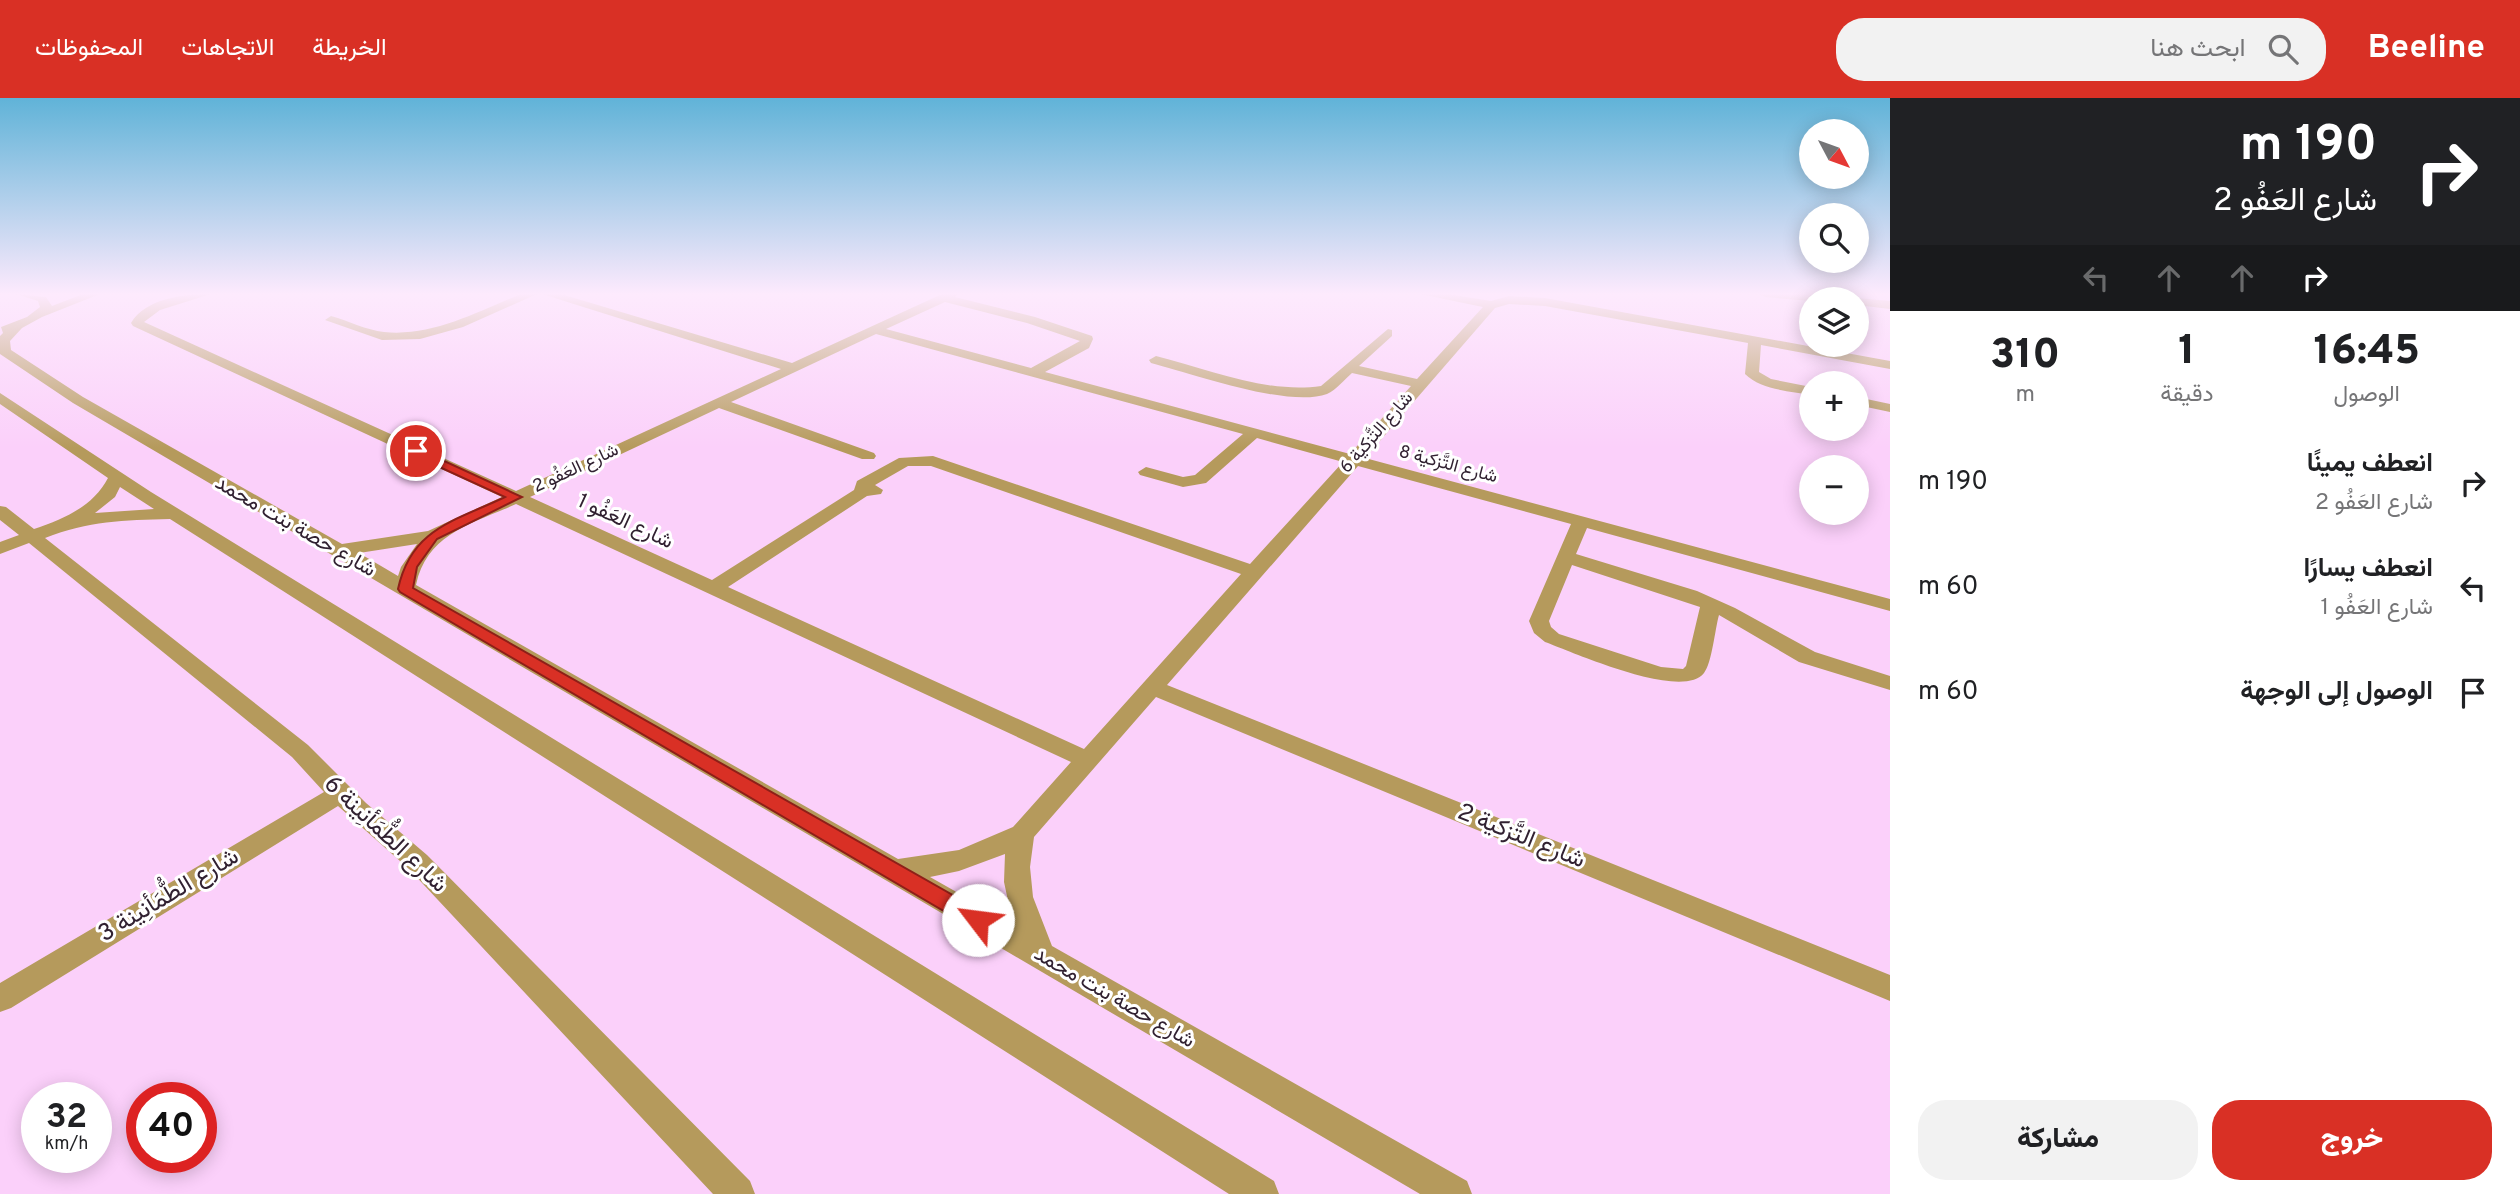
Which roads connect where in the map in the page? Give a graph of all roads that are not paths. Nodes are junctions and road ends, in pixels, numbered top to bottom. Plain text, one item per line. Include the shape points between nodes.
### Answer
1 (2, 345) edge
2 (185, 345) edge
3 (717, 345) edge
4 (842, 345) edge
5 (930, 345) edge
6 (1084, 345) edge
7 (1375, 345) edge
8 (1458, 345) edge
9 (1755, 345) edge
10 (1778, 345) edge
11 (1156, 360) dead end
12 (1890, 365) edge
13 (793, 368) junction
14 (1350, 368) junction
15 (1032, 373) junction
16 (1420, 384) junction
17 (1799, 389) edge
18 (0, 397) edge
19 (719, 402) junction
20 (1869, 404) edge
21 (1890, 408) edge
22 (1254, 433) junction
23 (868, 456) dead end
24 (1353, 460) junction
25 (1146, 472) dead end
26 (117, 477) junction
27 (516, 497) junction
28 (0, 511) edge
29 (174, 514) junction
30 (73, 521) junction
31 (1581, 521) junction
32 (33, 536) junction
33 (433, 536) junction
34 (0, 548) edge
35 (336, 550) junction
36 (1566, 557) junction
37 (1254, 572) junction
38 (713, 588) junction
39 (405, 589) junction
40 (1711, 604) junction
41 (1890, 605) edge
42 (1890, 683) edge
43 (1152, 687) junction
44 (1087, 760) junction
45 (339, 794) junction
46 (1022, 834) junction
47 (891, 870) junction
48 (1044, 958) junction
49 (1890, 988) edge
50 (0, 999) edge
51 (1233, 1183) edge
52 (737, 1194) edge
53 (1261, 1194) edge
54 (1454, 1194) edge

1 - 35 street, شارع حصة بنت محمد via 10,356 156,447
2 - 27 street, شارع العَفُو 1
3 - 13 street
4 - 13 street, شارع العَفُو 2
5 - 15 street, شارع التَّزكية 8
6 - 15 street
7 - 14 street
8 - 16 street, شارع التَّزكية 6
9 - 17 street via 1752,374
10 - 12 street
11 - 14 street via 1299,393 1325,390
13 - 19 street, شارع العَفُو 2
14 - 16 street
15 - 22 street, شارع التَّزكية 8
16 - 24 street, شارع التَّزكية 6
18 - 26 street
19 - 23 street
19 - 27 street, شارع العَفُو 2
20 - 21 street
22 - 24 street, شارع التَّزكية 8
22 - 25 street via 1200,479 1184,481
24 - 31 street, شارع التَّزكية 8
24 - 37 street, شارع التَّزكية 6
26 - 29 street
26 - 30 street via 109,493
27 - 33 street, شارع العَفُو 2
27 - 38 street, شارع العَفُو 1
28 - 32 street, شارع الطُّمَأنِينة 6
29 - 30 street
29 - 51 street
30 - 32 street
31 - 36 street
31 - 41 street, شارع التَّزكية 8
32 - 34 street
32 - 45 street, شارع الطُّمَأنِينة 6 via 300,751
33 - 35 street, شارع العَفُو 2
33 - 39 street, شارع العَفُو 2 via 410,567
35 - 39 street, شارع حصة بنت محمد
36 - 40 street
36 - 40 street via 1539,625 1568,645 1659,674 1688,676 1696,669
37 - 38 street via 937,462 917,460 916,466 902,475 862,492
37 - 43 street, شارع التَّزكية 6
38 - 44 street, شارع العَفُو 1
39 - 47 street, شارع حصة بنت محمد
40 - 42 street via 1807,657
43 - 44 street, شارع التَّزكية 6
43 - 49 street, شارع التَّزكية 2
44 - 46 street, شارع التَّزكية 6
45 - 50 street, شارع الطُّمَأنِينة 3
45 - 52 street, شارع الطُّمَأنِينة 6 via 418,862
46 - 47 street, شارع التَّزكية 6 via 958,862
46 - 48 street via 1016,862 1017,893 1022,915
47 - 48 street, شارع حصة بنت محمد
48 - 54 street, شارع حصة بنت محمد
51 - 53 street

